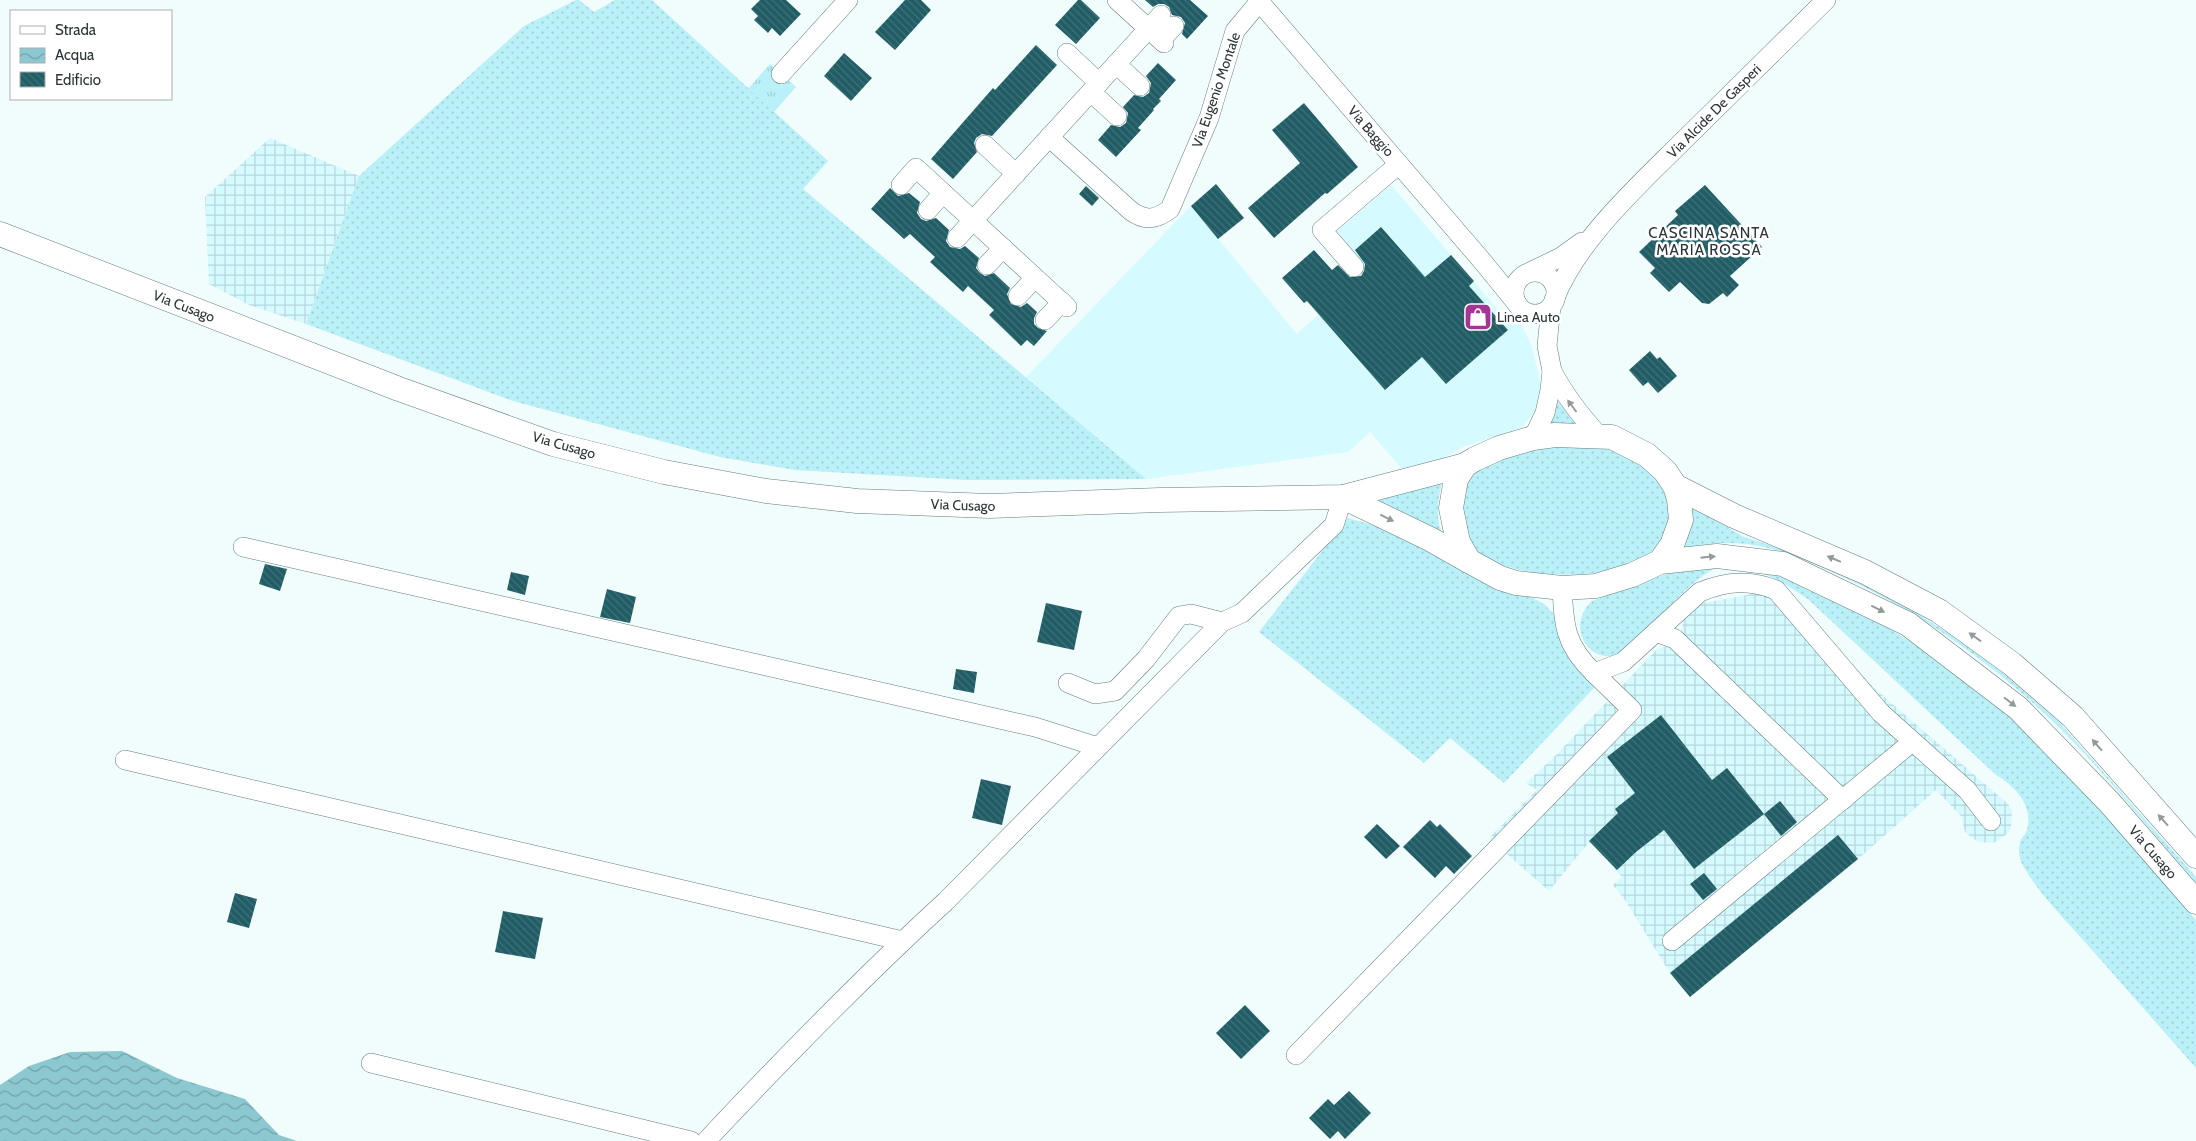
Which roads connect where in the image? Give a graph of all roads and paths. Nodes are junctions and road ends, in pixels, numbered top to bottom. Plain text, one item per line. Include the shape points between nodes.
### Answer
1 (848, 0) edge
2 (1117, 0) edge
3 (1826, 0) edge
4 (1259, 1) edge
5 (1067, 53) dead end
6 (1116, 64) junction
7 (781, 74) dead end
8 (1140, 86) dead end
9 (1095, 87) junction
10 (1117, 116) dead end
11 (1049, 137) junction
12 (985, 145) dead end
13 (1399, 164) junction
14 (1016, 174) junction
15 (901, 185) dead end
16 (943, 193) junction
17 (928, 210) dead end
18 (973, 221) junction
19 (1604, 223) junction
20 (0, 234) edge
21 (957, 238) dead end
22 (1003, 248) junction
23 (1483, 262) junction
24 (987, 265) dead end
25 (1354, 267) dead end
26 (1527, 273) junction
27 (1035, 278) junction
28 (1018, 296) dead end
29 (1552, 303) junction
30 (1520, 307) junction
31 (1046, 320) dead end
32 (1547, 346) junction
33 (1552, 371) junction
34 (1599, 436) junction
35 (1533, 438) junction
36 (1465, 465) junction
37 (1675, 486) junction
38 (1343, 497) junction
39 (243, 547) dead end
40 (1468, 561) junction
41 (1660, 562) junction
42 (1562, 588) junction
43 (1222, 622) junction
44 (1656, 632) junction
45 (1594, 673) junction
46 (1068, 684) dead end
47 (1912, 742) junction
48 (1098, 747) junction
49 (125, 760) dead end
50 (1843, 800) junction
51 (1991, 821) dead end
52 (2196, 856) edge
53 (2196, 902) edge
54 (903, 941) junction
55 (1672, 941) dead end
56 (1296, 1055) dead end
57 (371, 1063) dead end
58 (691, 1141) edge
59 (706, 1141) edge

1 - 7 street
2 - 6 street via 1162,31
3 - 19 street, Via Alcide De Gasperi
4 - 11 street, Via Eugenio Montale via 1235,31 1209,118 1170,209 1161,216 1140,217
4 - 13 street, Via Baggio
5 - 9 street
6 - 8 street
6 - 9 street
9 - 10 street
9 - 11 street
11 - 14 street
12 - 14 street
13 - 23 street, Via Baggio
13 - 25 street via 1322,230
14 - 18 street
15 - 16 street via 916,168
16 - 17 street
16 - 18 street
18 - 21 street
18 - 22 street
19 - 26 street, Via Alcide De Gasperi via 1561,257
19 - 29 street, Via Alcide De Gasperi via 1566,274
20 - 38 main road, Via Cusago via 399,389 553,444 664,472 766,492 858,501 990,506
22 - 24 street
22 - 27 street
23 - 26 street
23 - 30 street, Via Baggio
26 - 29 street via 1541,273 1550,279 1555,289
26 - 30 street via 1516,282 1514,289
27 - 28 street
27 - 31 street via 1064,305
29 - 30 street via 1541,313 1528,312
29 - 32 street, Via Baggio
30 - 32 street, Via Baggio
32 - 33 street, Via Baggio
34 -> 33 street, Via Baggio via 1563,394
33 - 35 street, Via Baggio via 1545,413
34 - 35 main road via 1555,434
34 - 37 main road via 1612,437 1647,455 1665,471
35 - 36 main road via 1485,454
36 - 38 main road
36 - 40 main road via 1456,479 1451,508 1458,542
37 - 41 main road via 1681,520 1672,545
52 -> 37 main road, Via Cusago via 2072,717 2012,664 1939,611 1865,572 1734,516
38 -> 40 main road, Via Cusago
38 - 43 street via 1334,525 1242,614
39 - 48 street via 1035,727
40 - 42 main road, Via Cusago via 1516,583
41 - 42 main road, Via Cusago via 1614,582
41 -> 53 main road, Via Cusago via 1717,556 1783,564 1908,624 2018,708 2110,803
42 - 45 street via 1564,625 1578,658
43 - 46 street via 1191,614 1179,616 1146,659 1115,691 1096,694
43 - 48 street
44 - 45 street via 1623,662
44 - 47 street via 1687,602 1714,586 1746,582 1776,590 1881,713
44 - 50 street via 1676,639
45 - 56 street via 1632,710
47 - 50 street
47 - 51 street via 1967,790
48 - 54 street
49 - 54 street
50 - 55 street
54 - 59 street via 776,1066
57 - 58 street

